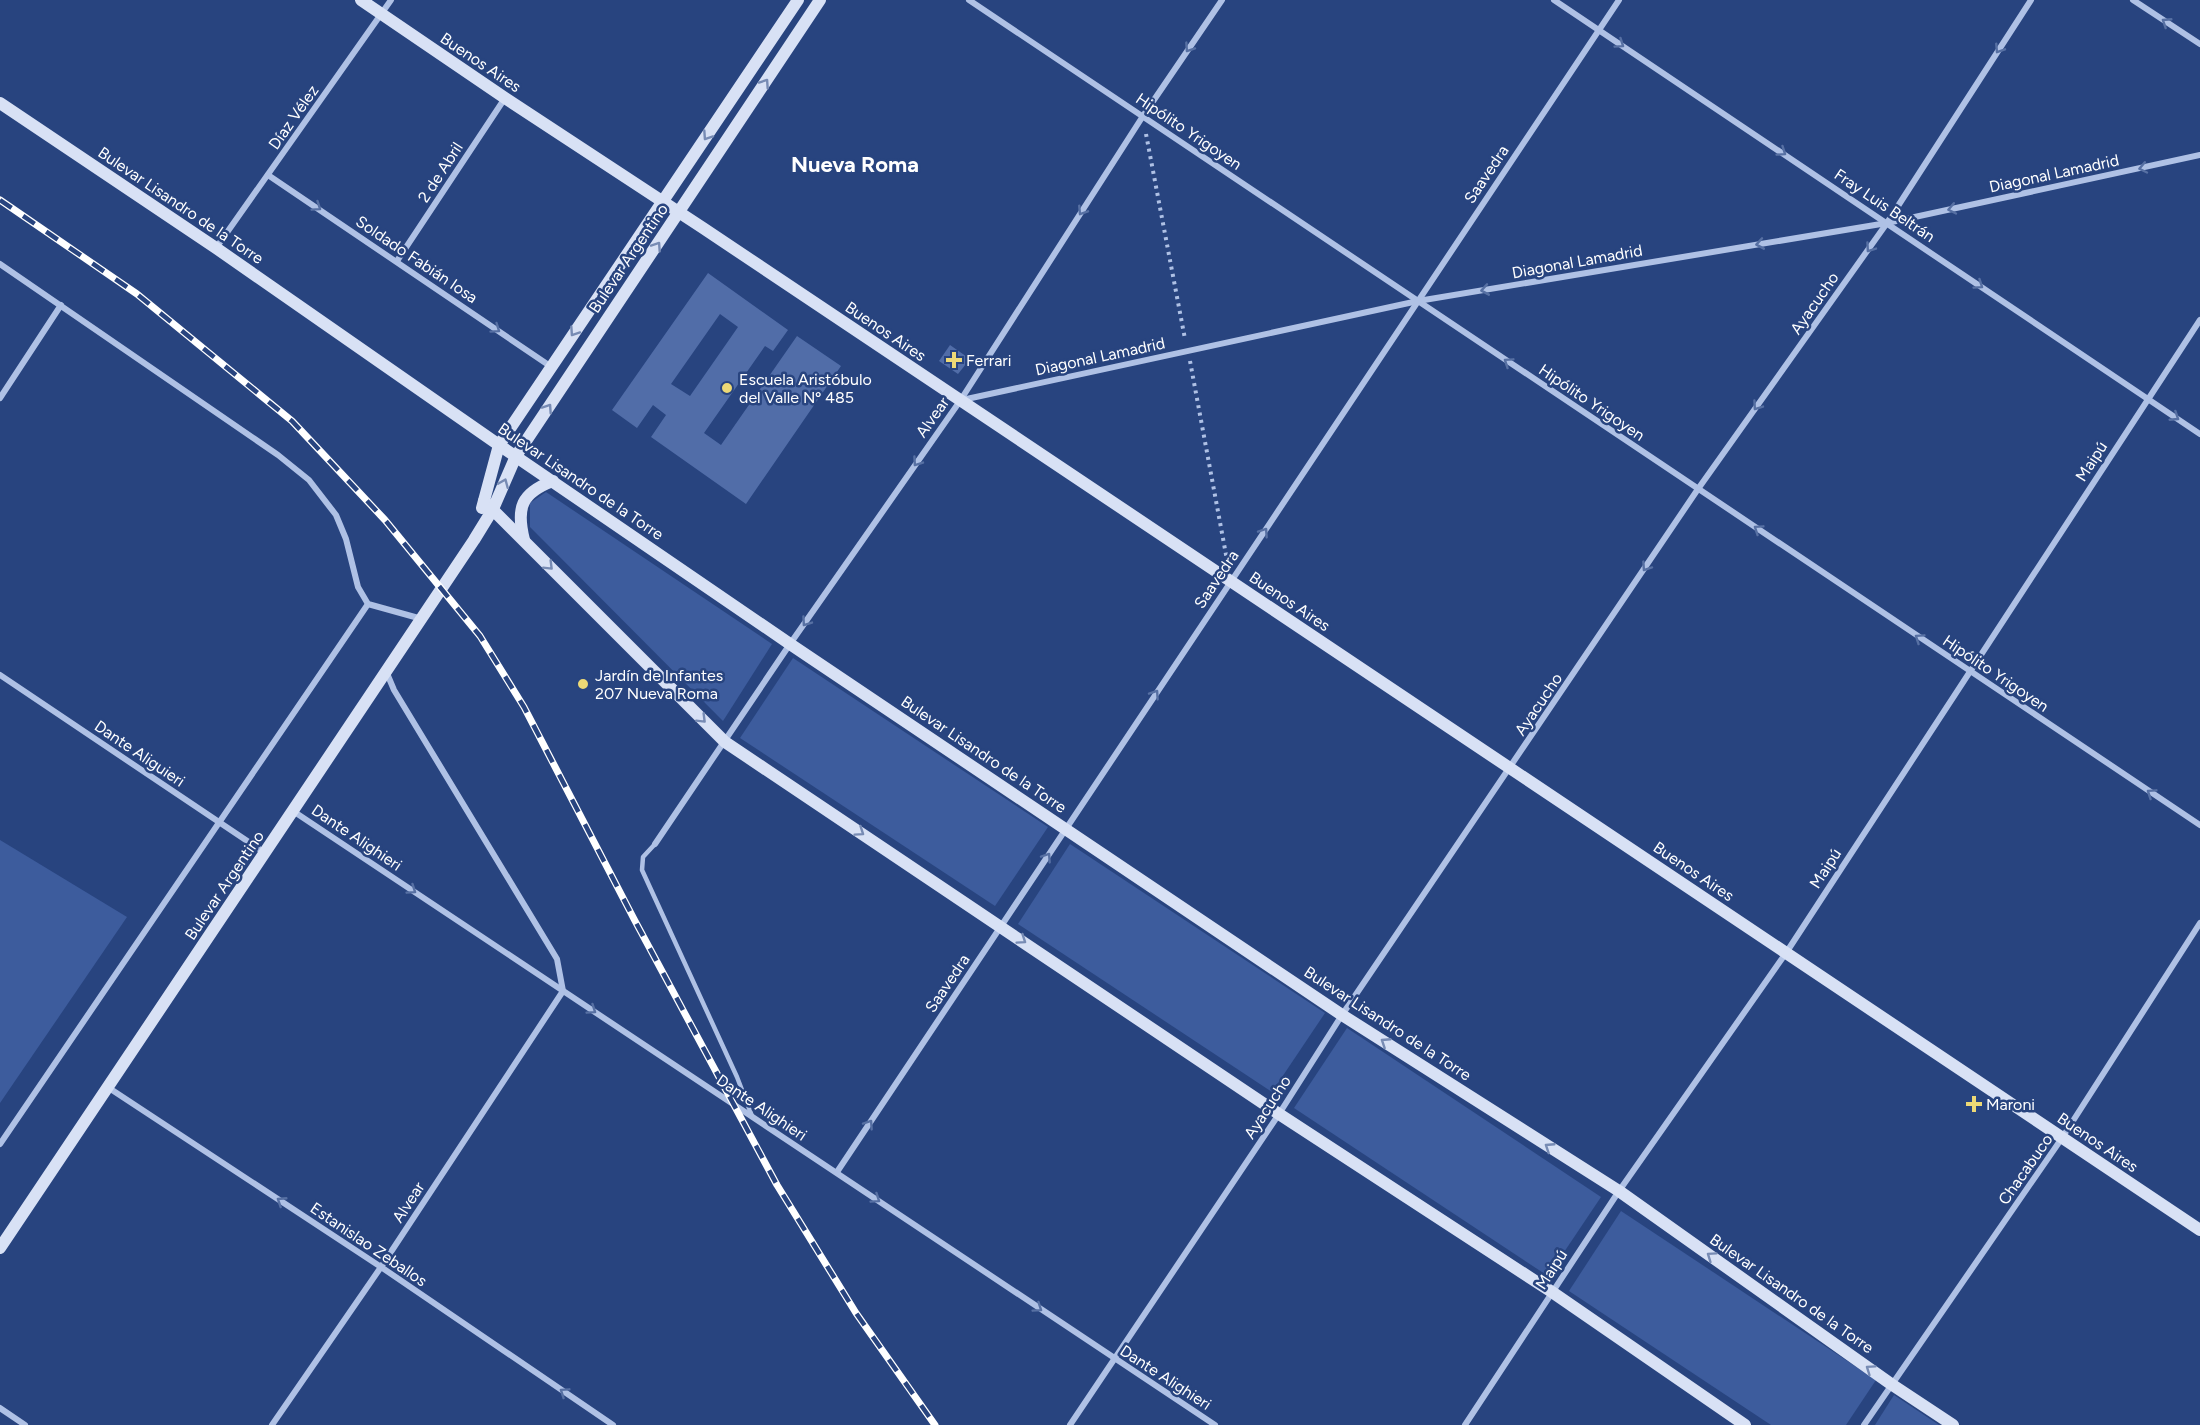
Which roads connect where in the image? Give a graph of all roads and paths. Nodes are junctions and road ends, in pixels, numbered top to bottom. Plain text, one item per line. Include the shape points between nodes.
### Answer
1 (391, 0) edge
2 (798, 0) edge
3 (820, 0) edge
4 (969, 0) edge
5 (1222, 0) edge
6 (1554, 0) edge
7 (1619, 0) edge
8 (2031, 0) edge
9 (2133, 0) edge
10 (364, 1) edge
11 (382, 14) junction
12 (1599, 30) junction
13 (2200, 44) edge
14 (505, 98) junction
15 (0, 103) edge
16 (1143, 116) junction
17 (2200, 155) edge
18 (268, 175) junction
19 (663, 201) junction
20 (679, 212) junction
21 (1887, 223) junction
22 (216, 248) junction
23 (398, 261) junction
24 (0, 264) edge
25 (1418, 301) junction
26 (61, 305) junction
27 (2200, 320) edge
28 (550, 366) junction
29 (0, 398) edge
30 (2147, 399) junction
31 (960, 400) junction
32 (2200, 434) edge
33 (499, 445) junction
34 (516, 456) junction
35 (553, 481) junction
36 (1698, 489) junction
37 (489, 505) junction
38 (524, 541) junction
39 (1231, 582) junction
40 (368, 604) junction
41 (422, 619) junction
42 (790, 644) junction
43 (387, 671) junction
44 (1969, 671) junction
45 (0, 675) edge
46 (725, 742) junction
47 (1510, 769) junction
48 (293, 811) junction
49 (220, 822) junction
50 (2200, 825) edge
51 (1066, 828) junction
52 (655, 844) joint
53 (265, 853) junction
54 (2200, 923) edge
55 (1001, 926) junction
56 (1786, 953) junction
57 (563, 991) junction
58 (1342, 1015) junction
59 (109, 1088) junction
60 (1279, 1114) junction
61 (753, 1117) junction
62 (2062, 1138) junction
63 (0, 1144) edge
64 (837, 1172) junction
65 (1619, 1191) junction
66 (2200, 1230) edge
67 (0, 1248) edge
68 (381, 1267) junction
69 (1552, 1292) junction
70 (1114, 1359) junction
71 (1891, 1384) junction
72 (0, 1408) edge
73 (25, 1425) edge
74 (272, 1425) edge
75 (613, 1425) edge
76 (1070, 1425) edge
77 (1215, 1425) edge
78 (1465, 1425) edge
79 (1744, 1425) edge
80 (1864, 1425) edge
81 (1953, 1425) edge

1 - 11 street, Díaz Vélez
2 -> 19 main road, Bulevar Argentino
20 -> 3 main road, Bulevar Argentino
4 - 16 street, Hipólito Yrigoyen
5 -> 16 street, Alvear
6 - 12 street, Fray Luis Beltrán
7 - 12 street, Saavedra
8 -> 21 street, Ayacucho
13 -> 9 street
10 - 11 main road, Buenos Aires
11 - 14 main road, Buenos Aires
11 - 18 street, Díaz Vélez
12 -> 21 street, Fray Luis Beltrán
12 - 25 street, Saavedra
14 - 19 main road, Buenos Aires
14 - 23 street, 2 de Abril
15 - 22 main road, Bulevar Lisandro de la Torre
16 - 25 street, Hipólito Yrigoyen
16 -> 31 street, Alvear
17 -> 21 street, Diagonal Lamadrid
18 - 22 street, Díaz Vélez
18 -> 23 street, Soldado Fabián Iosa
19 - 20 main road, Buenos Aires
19 -> 28 main road, Bulevar Argentino
20 - 31 main road, Buenos Aires
34 -> 20 main road, Bulevar Argentino
21 -> 25 street, Diagonal Lamadrid
21 -> 30 street, Fray Luis Beltrán
21 -> 36 street, Ayacucho
22 - 33 main road, Bulevar Lisandro de la Torre
23 -> 28 street, Soldado Fabián Iosa
24 - 26 street
25 - 31 street, Diagonal Lamadrid
36 -> 25 street, Hipólito Yrigoyen
39 -> 25 street, Saavedra
26 - 29 street
26 - 40 street via 309,480 336,515 358,587
27 - 30 street, Maipú
28 - 33 main road, Bulevar Argentino
30 -> 32 street, Fray Luis Beltrán
30 - 44 street, Maipú
31 - 39 main road, Buenos Aires
31 -> 42 street, Alvear
33 - 34 main road, Bulevar Lisandro de la Torre
33 - 37 main road, Bulevar Argentino
34 - 35 main road, Bulevar Lisandro de la Torre
37 -> 34 main road, Bulevar Argentino
35 - 38 main road via 537,487 525,499 519,520
35 - 42 main road, Bulevar Lisandro de la Torre
44 -> 36 street, Hipólito Yrigoyen
36 -> 47 street, Ayacucho
37 - 38 main road
37 - 41 main road, Bulevar Argentino via 474,540
38 -> 46 main road
39 - 47 main road, Buenos Aires
51 -> 39 street, Saavedra
40 - 41 street
40 - 49 street
41 - 43 main road, Bulevar Argentino
42 - 46 street, Alvear
42 - 51 main road, Bulevar Lisandro de la Torre
43 - 48 main road, Bulevar Argentino
43 - 57 street via 394,690 557,959
50 -> 44 street, Hipólito Yrigoyen
44 - 56 street, Maipú
45 - 49 street, Dante Aliguieri
46 - 52 street, Alvear
46 -> 55 main road
47 - 56 main road, Buenos Aires
47 - 58 street, Ayacucho
48 - 53 main road, Bulevar Argentino
48 -> 57 street, Dante Alighieri
49 - 53 street, Dante Aliguieri
49 - 63 street
55 -> 51 street, Saavedra
51 - 58 main road, Bulevar Lisandro de la Torre
52 - 61 lane via 643,857 642,870
53 - 59 main road, Bulevar Argentino
54 - 62 street, Chacabuco
55 -> 60 main road
64 -> 55 street, Saavedra
56 - 62 main road, Buenos Aires
56 - 65 street, Maipú
57 -> 61 street, Dante Alighieri
57 - 68 street, Alvear
58 - 60 street, Ayacucho
65 -> 58 main road, Bulevar Lisandro de la Torre
59 - 67 main road, Bulevar Argentino
68 -> 59 street, Estanislao Zeballos
60 - 69 main road
60 - 70 street, Ayacucho
61 - 64 street, Dante Alighieri
62 - 66 main road, Buenos Aires
62 - 71 street, Chacabuco
64 -> 70 street, Dante Alighieri
65 - 69 street, Maipú
71 -> 65 main road, Bulevar Lisandro de la Torre
68 - 74 street, Alvear
75 -> 68 street, Estanislao Zeballos
69 - 78 street, Maipú
69 - 79 main road
70 - 76 street, Ayacucho
70 - 77 street, Dante Alighieri
71 - 80 street, Chacabuco
71 - 81 main road, Bulevar Lisandro de la Torre
72 - 73 street

